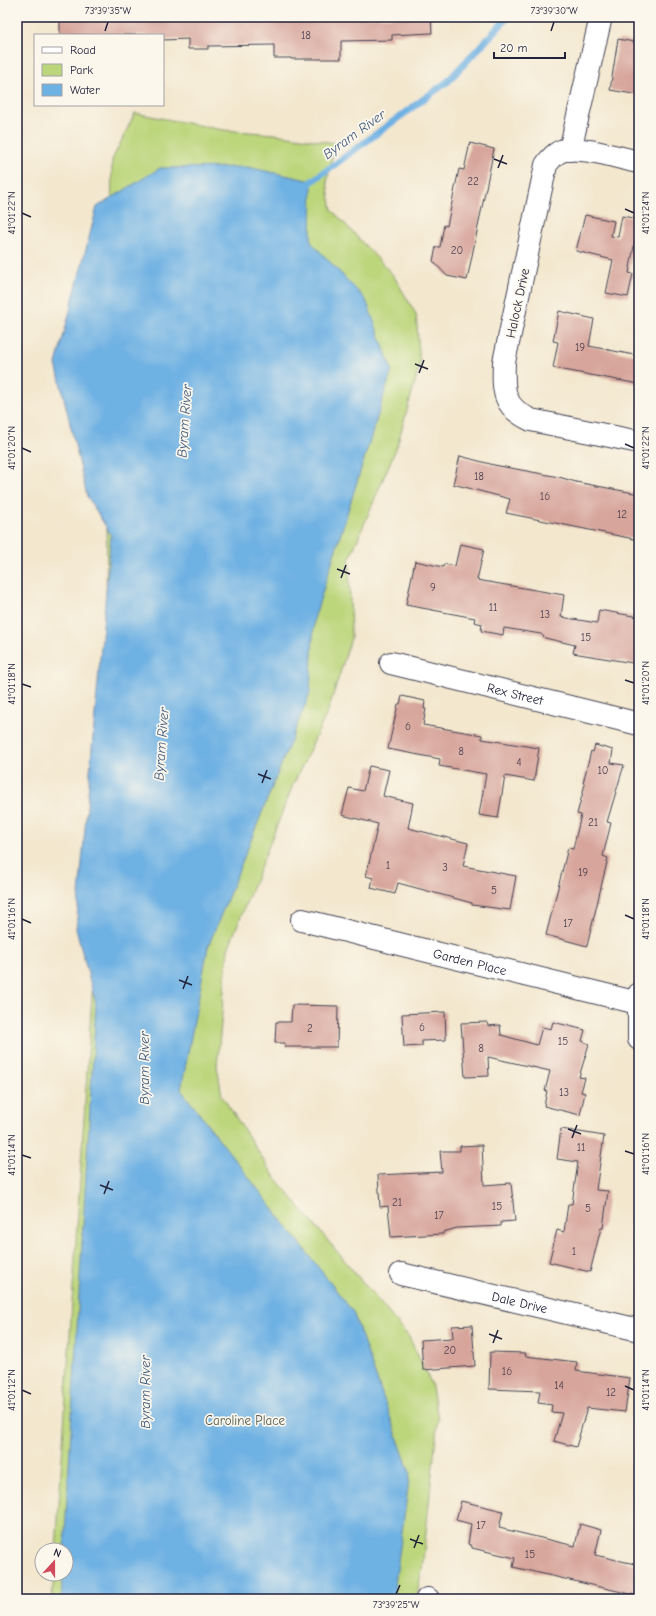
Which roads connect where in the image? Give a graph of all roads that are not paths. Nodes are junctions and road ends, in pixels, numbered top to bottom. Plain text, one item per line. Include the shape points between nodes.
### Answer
1 (601, 17) edge
2 (570, 150) junction
3 (639, 162) edge
4 (639, 442) edge
5 (391, 663) dead end
6 (639, 724) edge
7 (302, 920) dead end
8 (638, 999) edge
9 (639, 1039) edge
10 (401, 1274) dead end
11 (639, 1330) edge

1 - 2 street
2 - 3 street, Halock Drive
2 - 4 street, Halock Drive via 553,156 546,165 504,362 503,384 508,402 517,414 531,420
5 - 6 street, Rex Street
7 - 8 street, Garden Place
8 - 9 street
10 - 11 street, Dale Drive

